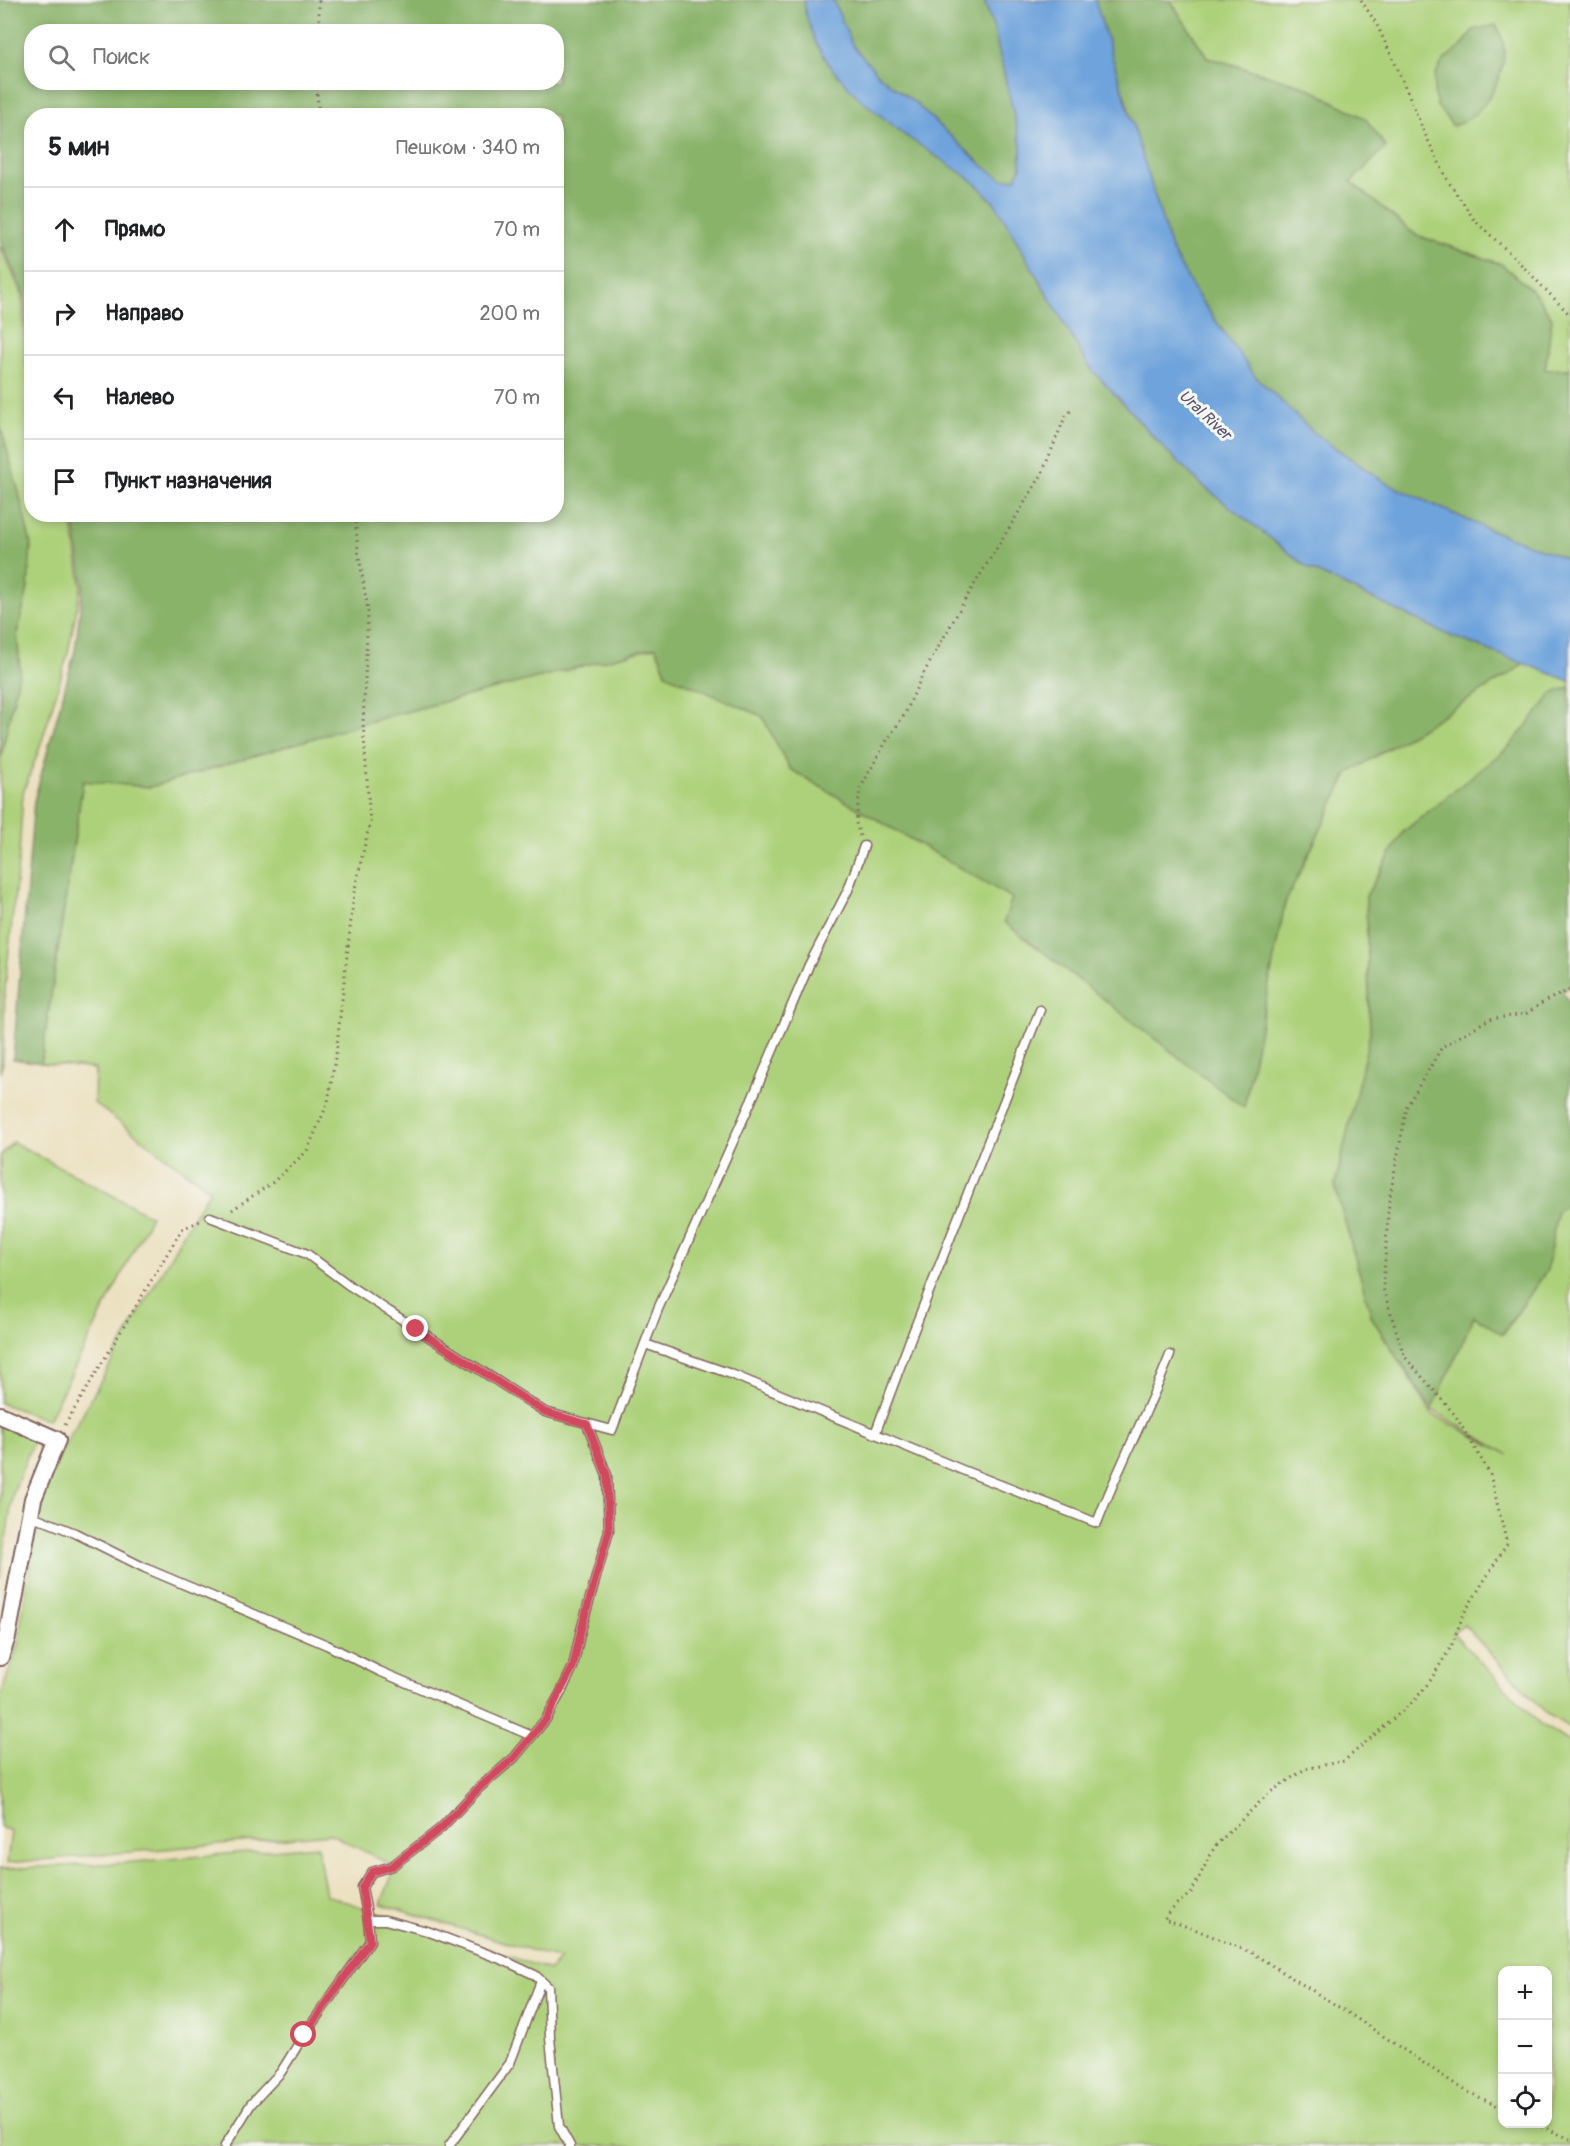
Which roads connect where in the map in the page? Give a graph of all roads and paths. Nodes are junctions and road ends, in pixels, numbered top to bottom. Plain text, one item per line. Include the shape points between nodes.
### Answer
1 (320, 0) edge
2 (1361, 0) edge
3 (319, 24) edge
4 (317, 90) edge
5 (318, 108) edge
6 (1570, 315) edge
7 (1073, 408) dead end
8 (356, 522) edge
9 (864, 846) joint
10 (1570, 990) edge
11 (1040, 1010) dead end
12 (210, 1217) junction
13 (645, 1344) junction
14 (1170, 1355) dead end
15 (0, 1415) edge
16 (587, 1424) junction
17 (875, 1434) junction
18 (57, 1440) junction
19 (30, 1515) junction
20 (0, 1657) edge
21 (532, 1736) junction
22 (368, 1920) junction
23 (541, 1981) junction
24 (1498, 2106) edge
25 (1545, 2128) edge
26 (1570, 2139) edge
27 (225, 2146) edge
28 (449, 2146) edge
29 (570, 2146) edge

1 - 3 path
2 - 6 path via 1376,23 1448,181 1475,221
4 - 5 path
7 - 9 path via 1065,417 1041,476 952,622 905,714 860,789 856,823
8 - 12 path via 368,611 363,723 370,822 354,893 328,1102 308,1151 272,1184 234,1210
9 - 13 lane via 848,890 809,965
10 - 24 path via 1526,1014 1488,1019 1442,1047 1407,1106 1389,1201 1383,1288 1399,1340 1405,1357 1455,1415 1490,1474 1507,1544 1464,1613 1430,1681 1414,1701 1344,1761 1305,1769 1269,1793 1215,1846 1191,1893 1164,1919 1252,1953 1464,2090
11 - 17 lane
12 - 16 lane via 307,1254 545,1412
12 - 18 path via 182,1230
13 - 16 lane via 612,1431
13 - 17 lane via 731,1374
14 - 17 lane via 1097,1523
15 - 18 street
16 - 21 lane via 607,1475 609,1531 573,1667 546,1719
18 - 19 street
19 - 20 street
19 - 21 lane
21 - 22 lane via 441,1828 392,1866 372,1872 362,1887
22 - 23 lane via 385,1920 427,1931 503,1960
22 - 27 lane via 370,1941 281,2072 251,2104
23 - 28 lane via 510,2063
23 - 29 lane via 548,1987 559,2126
25 - 26 path

